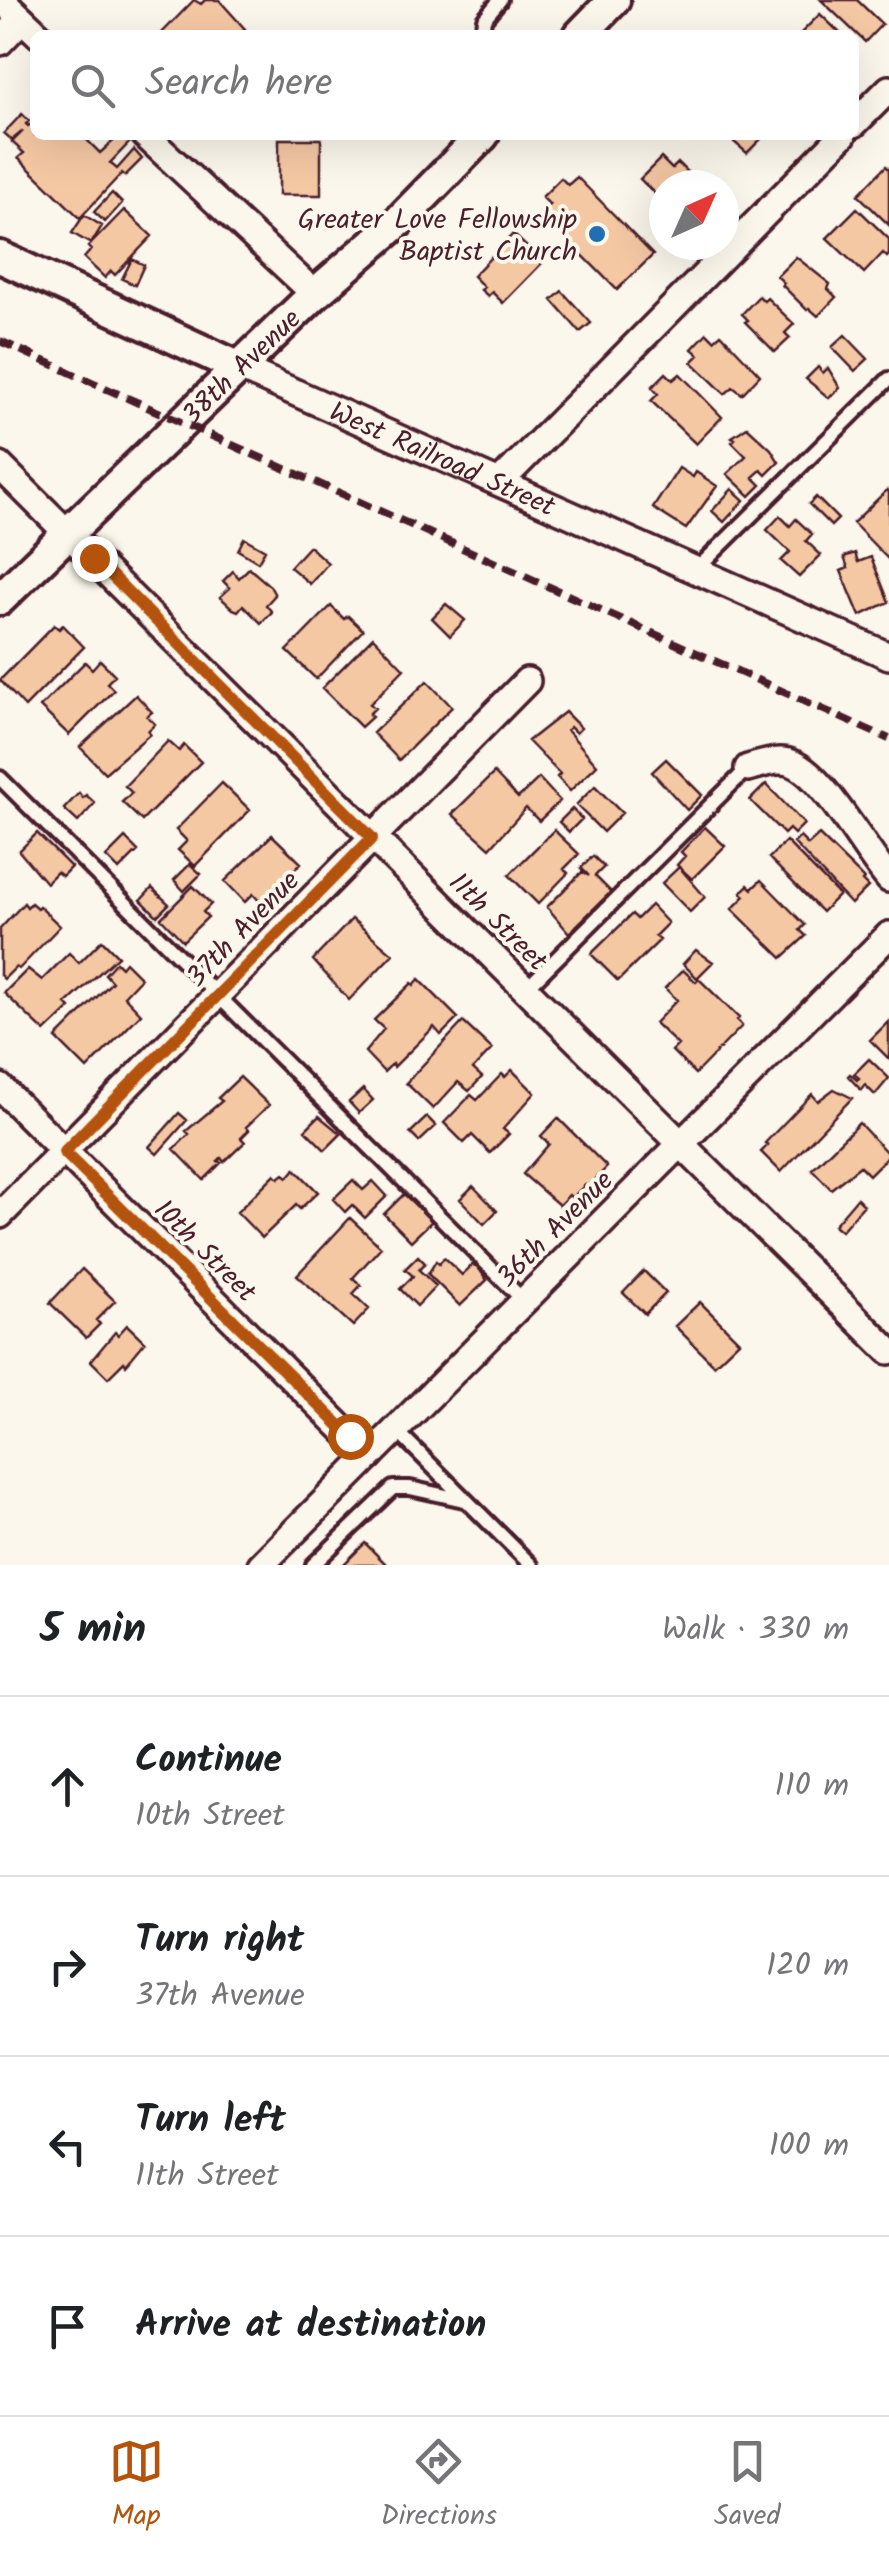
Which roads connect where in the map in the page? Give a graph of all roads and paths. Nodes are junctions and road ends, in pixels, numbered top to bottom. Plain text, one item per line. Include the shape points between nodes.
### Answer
1 (2, 0) edge
2 (500, 0) edge
3 (614, 0) edge
4 (30, 27) edge
5 (483, 30) edge
6 (585, 30) edge
7 (0, 42) edge
8 (889, 89) edge
9 (859, 119) edge
10 (150, 140) edge
11 (478, 140) edge
12 (838, 140) edge
13 (0, 257) edge
14 (315, 294) junction
15 (240, 368) junction
16 (889, 379) edge
17 (0, 466) edge
18 (501, 481) junction
19 (68, 532) junction
20 (696, 570) junction
21 (0, 599) edge
22 (889, 656) edge
23 (527, 681) dead end
24 (748, 768) joint
25 (0, 778) edge
26 (372, 838) junction
27 (889, 879) edge
28 (889, 934) edge
29 (526, 990) junction
30 (218, 996) junction
31 (0, 1087) edge
32 (680, 1144) junction
33 (64, 1152) junction
34 (0, 1215) edge
35 (524, 1301) junction
36 (889, 1352) edge
37 (396, 1430) junction
38 (370, 1456) junction
39 (466, 1500) junction
40 (262, 1565) edge
41 (312, 1565) edge
42 (531, 1565) edge

1 - 4 street
2 - 5 lane
3 - 6 street
4 - 7 street
8 - 9 street
10 - 14 street
11 - 14 street, 38th Avenue
12 - 18 street
13 - 15 street, West Railroad Street
14 - 15 street, 38th Avenue
15 - 18 street, West Railroad Street
15 - 19 street, 38th Avenue
16 - 20 lane
17 - 19 street
18 - 20 street, West Railroad Street
19 - 21 street, 38th Avenue
19 - 26 street, 11th Street
20 - 22 street, West Railroad Street
23 - 26 street, 37th Avenue
24 - 27 street via 794,764 828,796
24 - 29 lane
25 - 30 lane
26 - 29 street, 11th Street
26 - 30 street, 37th Avenue
28 - 32 street, 36th Avenue
29 - 32 street, 11th Street
30 - 33 street, 37th Avenue
30 - 35 lane
31 - 33 street, 10th Street
32 - 35 street, 36th Avenue
32 - 36 street, 11th Street
33 - 34 street, 37th Avenue
33 - 38 street, 10th Street
35 - 37 street, 36th Avenue
37 - 38 street, 36th Avenue
37 - 39 lane
38 - 40 street, 36th Avenue
39 - 41 lane via 394,1488
39 - 42 lane

